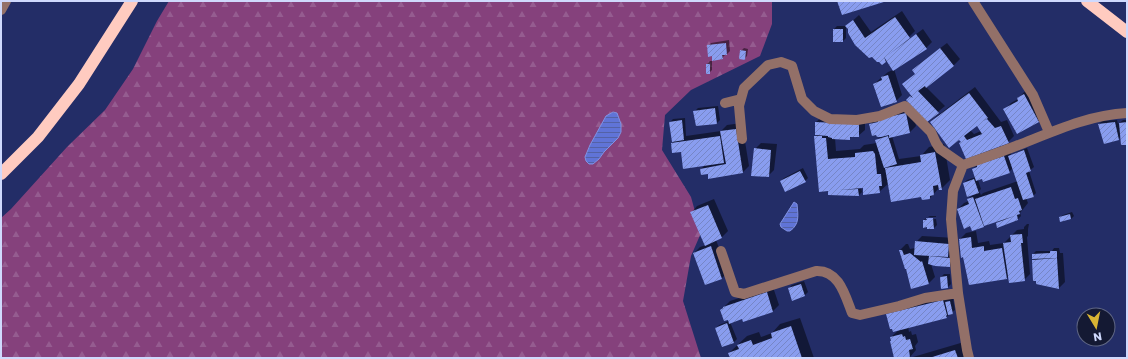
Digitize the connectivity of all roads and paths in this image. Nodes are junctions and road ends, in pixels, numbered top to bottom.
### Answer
1 (6, 1) edge
2 (132, 1) edge
3 (973, 1) edge
4 (1086, 1) edge
5 (1, 10) edge
6 (1127, 32) edge
7 (741, 99) junction
8 (725, 103) dead end
9 (1127, 113) edge
10 (1049, 132) junction
11 (742, 140) dead end
12 (963, 165) junction
13 (1, 174) edge
14 (721, 251) dead end
15 (958, 293) junction
16 (969, 358) edge

1 - 5 street
2 - 13 highway
3 - 10 street
4 - 6 highway
7 - 8 street
7 - 11 street
7 - 12 street
9 - 10 street
10 - 12 street
12 - 15 street
14 - 15 street
15 - 16 street

